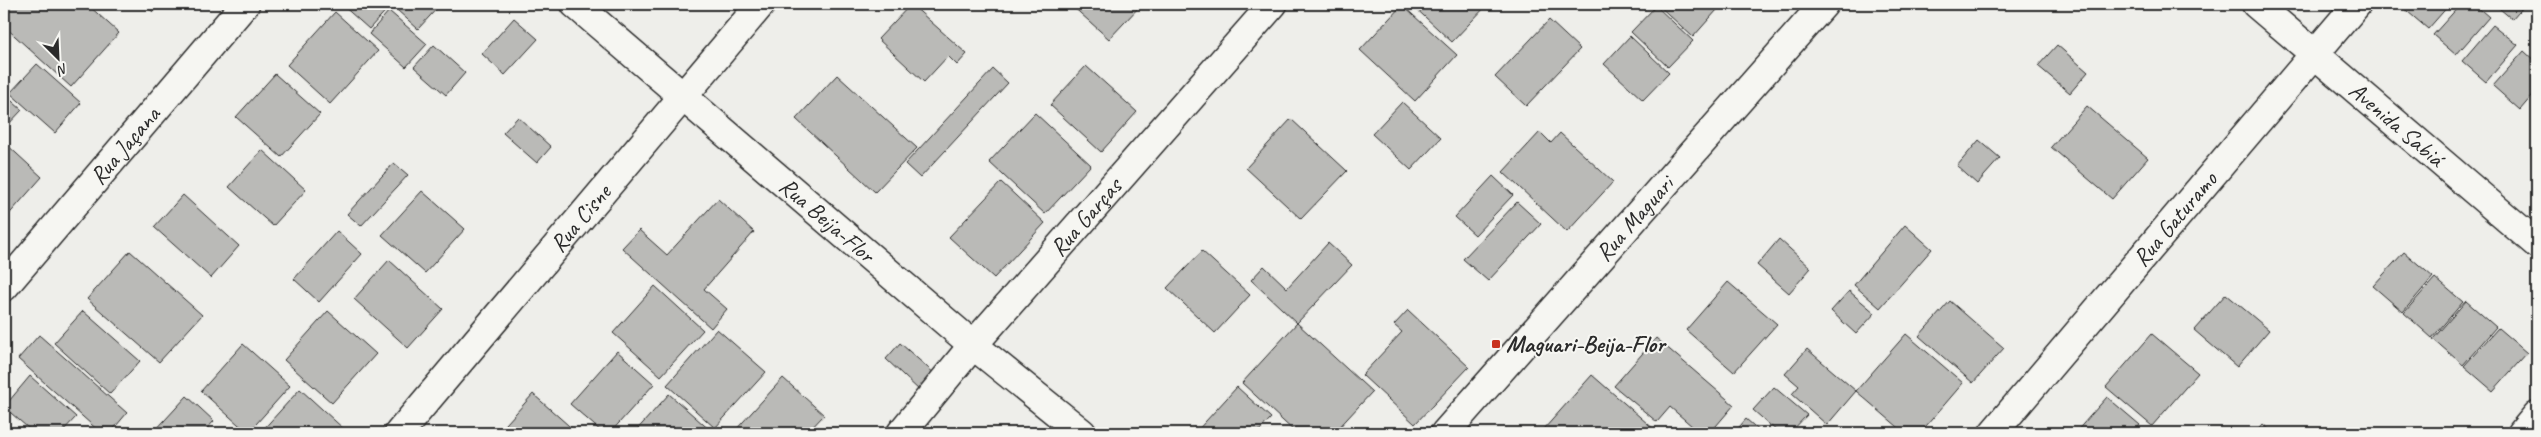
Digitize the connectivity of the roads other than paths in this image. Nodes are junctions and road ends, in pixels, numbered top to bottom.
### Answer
1 (245, 4) edge
2 (575, 4) edge
3 (761, 4) edge
4 (1274, 4) edge
5 (1824, 4) edge
6 (2256, 4) edge
7 (2357, 4) edge
8 (2315, 54) junction
9 (683, 95) junction
10 (2537, 244) edge
11 (4, 287) edge
12 (973, 346) junction
13 (2537, 415) edge
14 (399, 433) edge
15 (901, 433) edge
16 (1082, 433) edge
17 (1445, 433) edge
18 (1993, 433) edge
19 (2522, 433) edge

1 - 11 street, Rua Jaçana
2 - 9 street, Rua Beija-Flor
3 - 9 street, Rua Cisne
4 - 12 street, Rua Garças
5 - 17 street, Rua Maguari
6 - 8 street, Avenida Sabiá
7 - 8 street, Rua Gaturamo
8 - 10 street, Avenida Sabiá
8 - 18 street, Rua Gaturamo
9 - 12 street, Rua Beija-Flor
9 - 14 street, Rua Cisne
12 - 15 street, Rua Garças
12 - 16 street, Rua Beija-Flor
13 - 19 street

